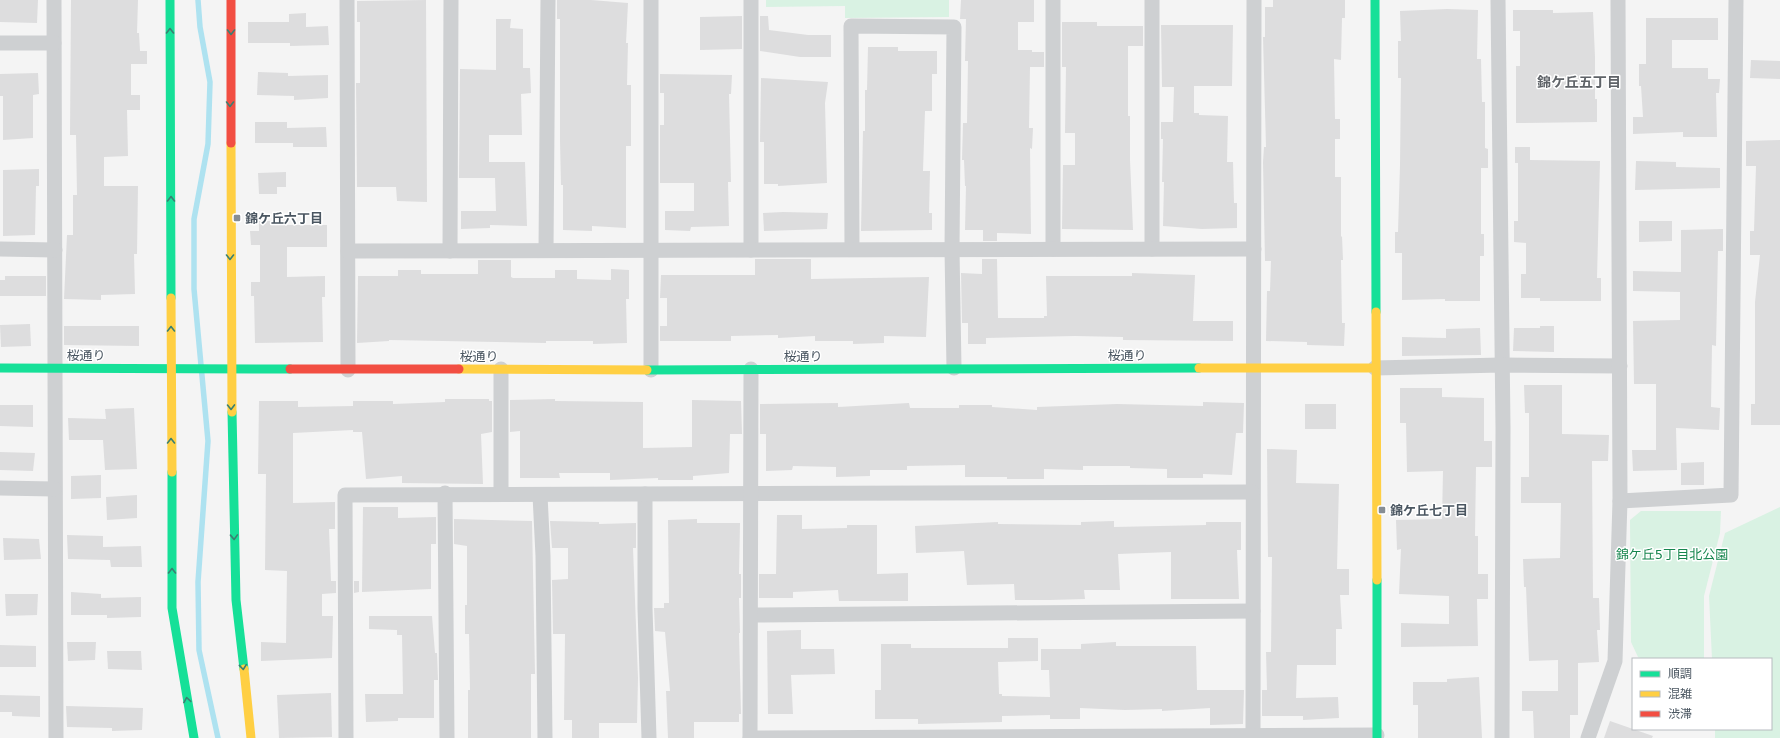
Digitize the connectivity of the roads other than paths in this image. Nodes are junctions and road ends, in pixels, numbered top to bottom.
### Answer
1 (54, 0) edge
2 (170, 0) edge
3 (231, 0) edge
4 (347, 0) edge
5 (451, 0) edge
6 (548, 0) edge
7 (651, 0) edge
8 (751, 0) edge
9 (1052, 0) edge
10 (1152, 0) edge
11 (1254, 0) edge
12 (1375, 0) edge
13 (1498, 0) edge
14 (1618, 0) edge
15 (1736, 0) edge
16 (0, 43) edge
17 (54, 43) junction
18 (1254, 248) junction
19 (0, 249) edge
20 (852, 249) junction
21 (952, 249) junction
22 (1053, 249) junction
23 (1152, 249) junction
24 (55, 250) junction
25 (546, 250) junction
26 (650, 250) junction
27 (751, 250) junction
28 (348, 251) junction
29 (450, 251) junction
30 (1501, 365) junction
31 (1620, 366) junction
32 (0, 368) edge
33 (55, 368) junction
34 (172, 368) junction
35 (226, 368) junction
36 (954, 368) junction
37 (1375, 368) junction
38 (501, 369) junction
39 (751, 369) junction
40 (1254, 369) junction
41 (348, 370) junction
42 (651, 370) junction
43 (0, 488) edge
44 (54, 489) junction
45 (1252, 492) junction
46 (445, 493) junction
47 (501, 493) junction
48 (645, 494) junction
49 (751, 494) junction
50 (540, 495) junction
51 (1620, 501) junction
52 (1252, 611) junction
53 (751, 615) junction
54 (1253, 735) junction
55 (1377, 736) edge
56 (56, 738) edge
57 (194, 738) edge
58 (251, 738) edge
59 (346, 738) edge
60 (446, 738) edge
61 (545, 738) edge
62 (649, 738) edge
63 (750, 738) edge
64 (1502, 738) edge
65 (1588, 738) edge

1 - 17 street
34 -> 2 street
3 -> 35 street
4 - 28 street
5 - 29 street
6 - 25 street
7 - 26 street
8 - 27 street
9 - 22 street
10 - 23 street
11 - 18 street
12 - 37 street
13 - 30 street
14 - 31 street
15 - 51 street
16 - 17 street
17 - 24 street
18 - 23 street
18 - 40 street
19 - 24 street
20 - 21 street
20 - 21 street
20 - 27 street
21 - 22 street
21 - 36 street
22 - 23 street
24 - 33 street
25 - 26 street
25 - 29 street
26 - 27 street
26 - 42 street
28 - 29 street
28 - 41 street
30 - 31 street
30 - 37 street
30 - 64 street
31 - 51 street
32 - 33 street, 桜通り
33 - 34 street, 桜通り
33 - 44 street
34 - 35 street, 桜通り
57 -> 34 street
35 - 41 street, 桜通り
35 -> 58 street
36 - 39 street, 桜通り
36 - 40 street, 桜通り
37 - 40 street, 桜通り
37 - 55 street
38 - 41 street, 桜通り
38 - 42 street, 桜通り
38 - 47 street
39 - 42 street, 桜通り
39 - 49 street
40 - 45 street
43 - 44 street
44 - 56 street
45 - 49 street
45 - 52 street
46 - 47 street
46 - 59 street
46 - 60 street
47 - 50 street
48 - 49 street
48 - 50 street
48 - 62 street
49 - 53 street
50 - 61 street
51 - 65 street
52 - 53 street
52 - 54 street
53 - 63 street
54 - 55 street
54 - 63 street

